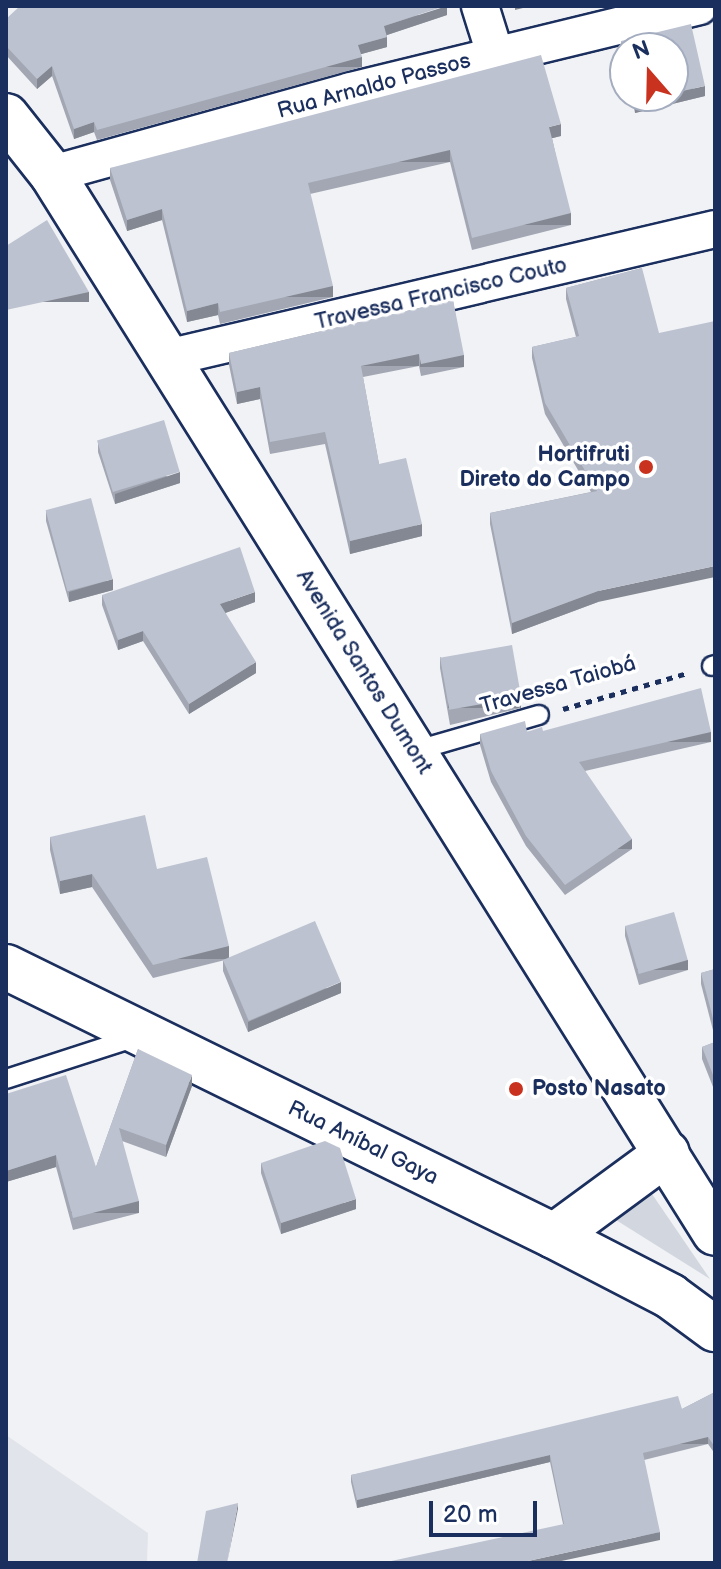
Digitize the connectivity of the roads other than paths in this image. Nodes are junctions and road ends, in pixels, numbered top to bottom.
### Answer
1 (480, 6) edge
2 (699, 6) edge
3 (495, 54) junction
4 (6, 116) edge
5 (52, 174) junction
6 (715, 229) edge
7 (167, 358) junction
8 (539, 715) road end
9 (414, 751) junction
10 (6, 967) edge
11 (142, 1035) junction
12 (6, 1079) edge
13 (667, 1153) junction
14 (715, 1233) edge
15 (554, 1236) junction
16 (715, 1329) edge

1 - 3 street
2 - 3 street, Rua Arnaldo Passos
3 - 5 street, Rua Arnaldo Passos
4 - 5 main road, Avenida Santos Dumont
5 - 7 main road, Avenida Santos Dumont
6 - 7 street, Travessa Francisco Couto
7 - 9 main road, Avenida Santos Dumont
8 - 9 lane, Travessa Taiobá
9 - 13 main road, Avenida Santos Dumont
10 - 11 main road, Rua Aníbal Gaya
11 - 12 lane
11 - 15 main road, Rua Aníbal Gaya
13 - 14 main road, Avenida Santos Dumont
13 - 15 main road
15 - 16 main road, Rua Aníbal Gaya

